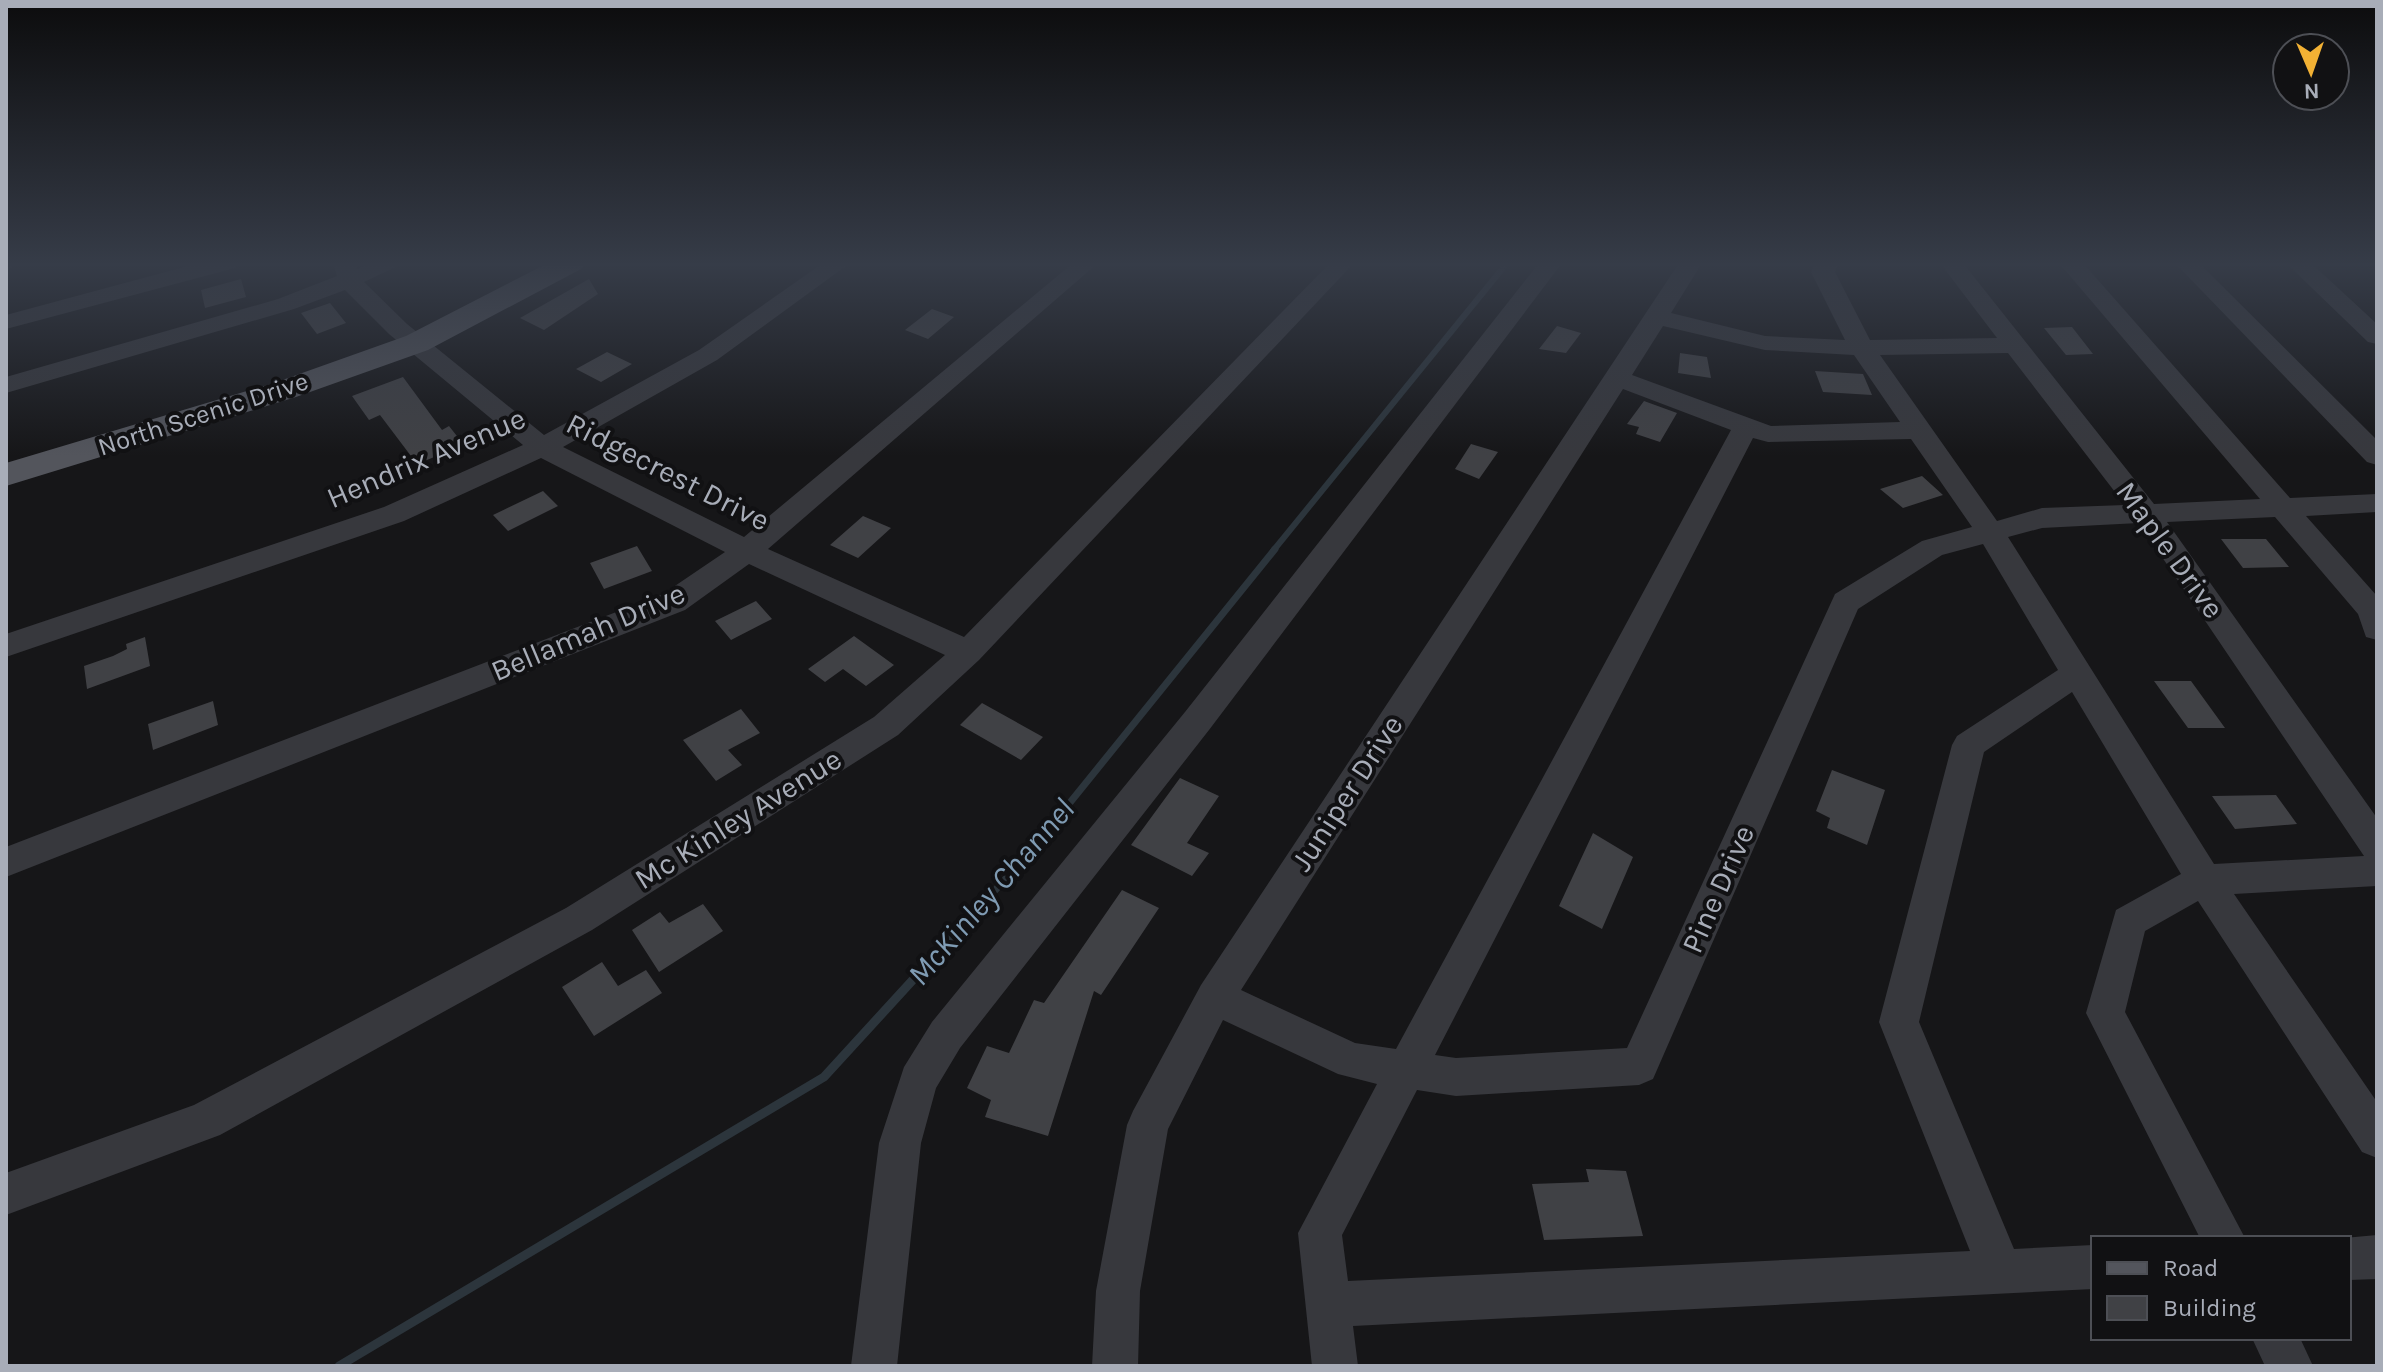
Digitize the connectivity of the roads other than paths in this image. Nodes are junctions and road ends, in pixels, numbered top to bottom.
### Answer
1 (208, 327) edge
2 (399, 327) edge
3 (424, 327) edge
4 (428, 327) edge
5 (748, 327) edge
6 (1011, 327) edge
7 (1281, 327) edge
8 (1502, 327) edge
9 (1650, 327) edge
10 (1698, 327) edge
11 (1851, 327) edge
12 (1999, 327) edge
13 (2126, 327) edge
14 (2249, 327) edge
15 (408, 336) junction
16 (2012, 345) junction
17 (1862, 348) junction
18 (1617, 378) junction
19 (6, 385) edge
20 (1746, 426) junction
21 (1920, 430) junction
22 (542, 447) junction
23 (6, 456) edge
24 (2377, 456) edge
25 (6, 475) edge
26 (2377, 503) edge
27 (2284, 506) junction
28 (2145, 511) junction
29 (1990, 532) junction
30 (747, 551) junction
31 (2375, 616) edge
32 (6, 646) edge
33 (968, 652) junction
34 (2077, 673) junction
35 (2377, 846) edge
36 (6, 862) edge
37 (2377, 871) edge
38 (2204, 880) junction
39 (1215, 997) junction
40 (1405, 1069) junction
41 (2377, 1138) edge
42 (6, 1194) edge
43 (2222, 1236) edge
44 (2377, 1257) edge
45 (2351, 1258) edge
46 (2091, 1267) edge
47 (2001, 1272) junction
48 (1328, 1305) junction
49 (2276, 1340) edge
50 (874, 1366) edge
51 (1115, 1366) edge
52 (1335, 1366) edge
53 (2290, 1366) edge

1 - 19 street
2 - 15 street, Ridgecrest Drive
3 - 15 main road, North Scenic Drive
4 - 15 main road, North Scenic Drive
5 - 22 street, Hendrix Avenue
6 - 30 street, Bellamah Drive
7 - 33 street, Mc Kinley Avenue
8 - 50 street
9 - 18 street, Juniper Drive
10 - 17 street
11 - 17 street
12 - 16 street, Maple Drive
13 - 27 street
14 - 24 street
15 - 22 street, Ridgecrest Drive
15 - 23 main road, North Scenic Drive
15 - 25 main road, North Scenic Drive
16 - 17 street
16 - 28 street, Maple Drive
17 - 21 street
18 - 20 street
18 - 39 street, Juniper Drive
20 - 21 street
20 - 40 street
21 - 29 street
22 - 30 street, Ridgecrest Drive
22 - 32 street, Hendrix Avenue
26 - 27 street, Pine Drive
27 - 28 street, Pine Drive
27 - 31 street
28 - 29 street, Pine Drive
28 - 35 street, Maple Drive
29 - 34 street
29 - 40 street, Pine Drive
30 - 33 street, Ridgecrest Drive
30 - 36 street, Bellamah Drive
33 - 42 street, Mc Kinley Avenue
34 - 38 street
34 - 47 street
37 - 38 street
38 - 41 street
38 - 43 street
39 - 40 street, Pine Drive
39 - 51 street, Juniper Drive
40 - 48 street
44 - 45 street
46 - 47 street
47 - 48 street
48 - 52 street
49 - 53 street

